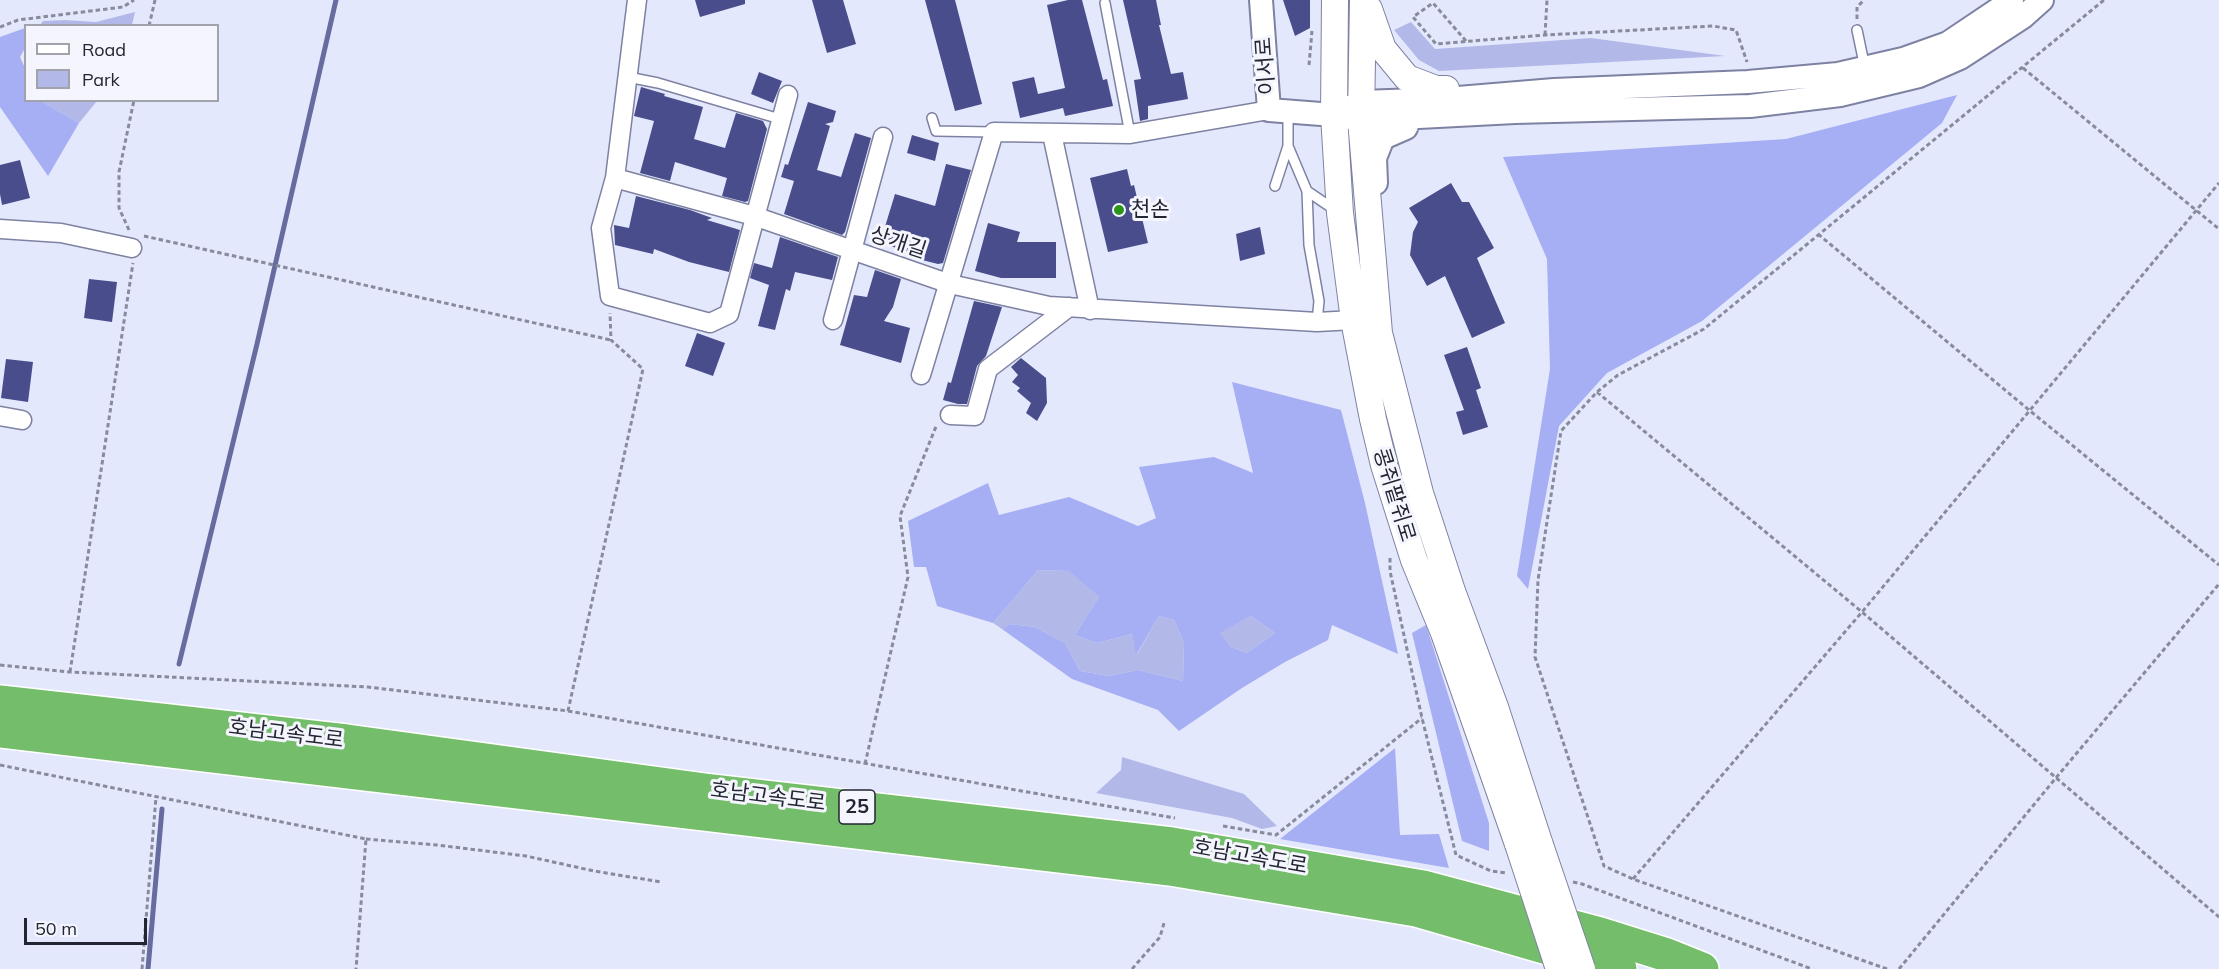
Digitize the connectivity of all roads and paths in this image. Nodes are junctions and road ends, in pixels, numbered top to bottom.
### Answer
1 (134, 0) edge
2 (155, 0) edge
3 (636, 0) edge
4 (1261, 0) edge
5 (1335, 0) edge
6 (1365, 0) edge
7 (1547, 0) edge
8 (1864, 0) edge
9 (2012, 0) edge
10 (2042, 0) edge
11 (2104, 0) edge
12 (1105, 3) dead end
13 (149, 24) edge
14 (0, 27) edge
15 (1312, 28) dead end
16 (1857, 30) joint
17 (1545, 35) junction
18 (1466, 41) junction
19 (1309, 65) dead end
20 (1864, 68) junction
21 (2023, 68) junction
22 (628, 77) junction
23 (1748, 82) junction
24 (1708, 84) junction
25 (788, 95) dead end
26 (1446, 99) junction
27 (134, 102) edge
28 (1710, 108) junction
29 (1278, 111) junction
30 (1361, 111) junction
31 (1334, 115) junction
32 (932, 118) dead end
33 (1410, 118) junction
34 (780, 119) junction
35 (994, 132) junction
36 (1052, 134) junction
37 (1130, 134) junction
38 (884, 137) dead end
39 (1288, 146) junction
40 (615, 178) junction
41 (2219, 183) edge
42 (1275, 186) dead end
43 (1307, 191) junction
44 (2197, 210) junction
45 (1340, 213) junction
46 (754, 216) junction
47 (0, 229) edge
48 (2219, 229) edge
49 (1818, 234) junction
50 (131, 240) junction
51 (852, 252) junction
52 (950, 284) junction
53 (610, 296) junction
54 (1375, 296) junction
55 (1069, 308) junction
56 (1090, 310) junction
57 (834, 320) dead end
58 (1354, 320) junction
59 (1317, 322) junction
60 (611, 340) junction
61 (921, 375) dead end
62 (1597, 392) junction
63 (2029, 410) junction
64 (950, 415) joint
65 (0, 416) edge
66 (22, 420) dead end
67 (2219, 565) edge
68 (2219, 584) edge
69 (1862, 612) junction
70 (0, 665) edge
71 (70, 672) junction
72 (0, 702) edge
73 (568, 711) junction
74 (1422, 718) dead end
75 (0, 731) edge
76 (865, 764) junction
77 (0, 765) edge
78 (2055, 778) junction
79 (156, 797) junction
80 (1185, 820) dead end
81 (1220, 825) dead end
82 (366, 839) junction
83 (1529, 844) junction
84 (1633, 879) junction
85 (661, 882) dead end
86 (2219, 917) edge
87 (1164, 923) dead end
88 (142, 969) edge
89 (356, 969) edge
90 (1132, 969) edge
91 (1559, 969) edge
92 (1581, 969) edge
93 (1620, 969) edge
94 (1702, 969) edge
95 (1887, 969) edge
96 (1899, 969) edge

1 - 14 path
2 - 13 path
3 - 22 street
4 - 29 street, 이서로
5 - 31 main road, 콩쥐팥쥐로
6 - 26 main road
6 - 30 main road, 콩쥐팥쥐로
7 - 17 path
8 - 16 path
9 - 20 street
10 - 28 street
11 - 21 path
12 - 37 lane
15 - 19 path
16 - 20 lane
17 - 18 path
17 - 23 path
18 - 18 path
20 - 23 street
21 - 44 path
21 - 49 path
22 - 34 lane
22 - 40 street
23 - 24 street
24 - 26 street
24 - 28 street
25 - 34 street
26 - 30 street
27 - 50 path
28 - 33 street
29 - 31 street, 이서로
29 - 37 street
29 - 39 lane
30 - 31 street, 이서로
30 - 33 street
30 - 54 main road, 콩쥐팥쥐로
31 - 45 main road, 콩쥐팥쥐로
32 - 35 lane
33 - 54 street
34 - 46 street
35 - 36 street
35 - 52 street
36 - 37 street
36 - 56 street
38 - 51 street
39 - 42 lane
39 - 43 lane
40 - 46 street, 상개길
40 - 53 street
41 - 44 path
43 - 45 lane
43 - 59 lane
44 - 48 path
44 - 63 path
45 - 58 main road, 콩쥐팥쥐로
46 - 51 street, 상개길
46 - 53 street
47 - 50 street
49 - 62 path
49 - 63 path
50 - 60 path
50 - 71 path
51 - 52 street, 상개길
51 - 57 street
52 - 55 street, 상개길
52 - 61 street
53 - 60 path
54 - 83 main road, 콩쥐팥쥐로
55 - 56 street, 상개길
55 - 64 street
56 - 59 street, 상개길
58 - 59 street, 상개길
58 - 83 main road, 콩쥐팥쥐로
60 - 73 path
62 - 69 path
62 - 84 path
63 - 67 path
63 - 69 path
64 - 76 path
65 - 66 street
68 - 78 path
69 - 78 path
69 - 84 path
70 - 71 path
71 - 73 path
72 - 94 highway, 호남고속도로 / 25
73 - 76 path
74 - 81 path
75 - 93 highway, 호남고속도로 / 25
76 - 80 path
77 - 79 path
78 - 86 path
78 - 96 path
79 - 82 path
79 - 88 path
82 - 85 path
82 - 89 path
83 - 91 main road, 콩쥐팥쥐로, bridge
83 - 92 main road, 콩쥐팥쥐로, bridge
84 - 95 path
87 - 90 path

